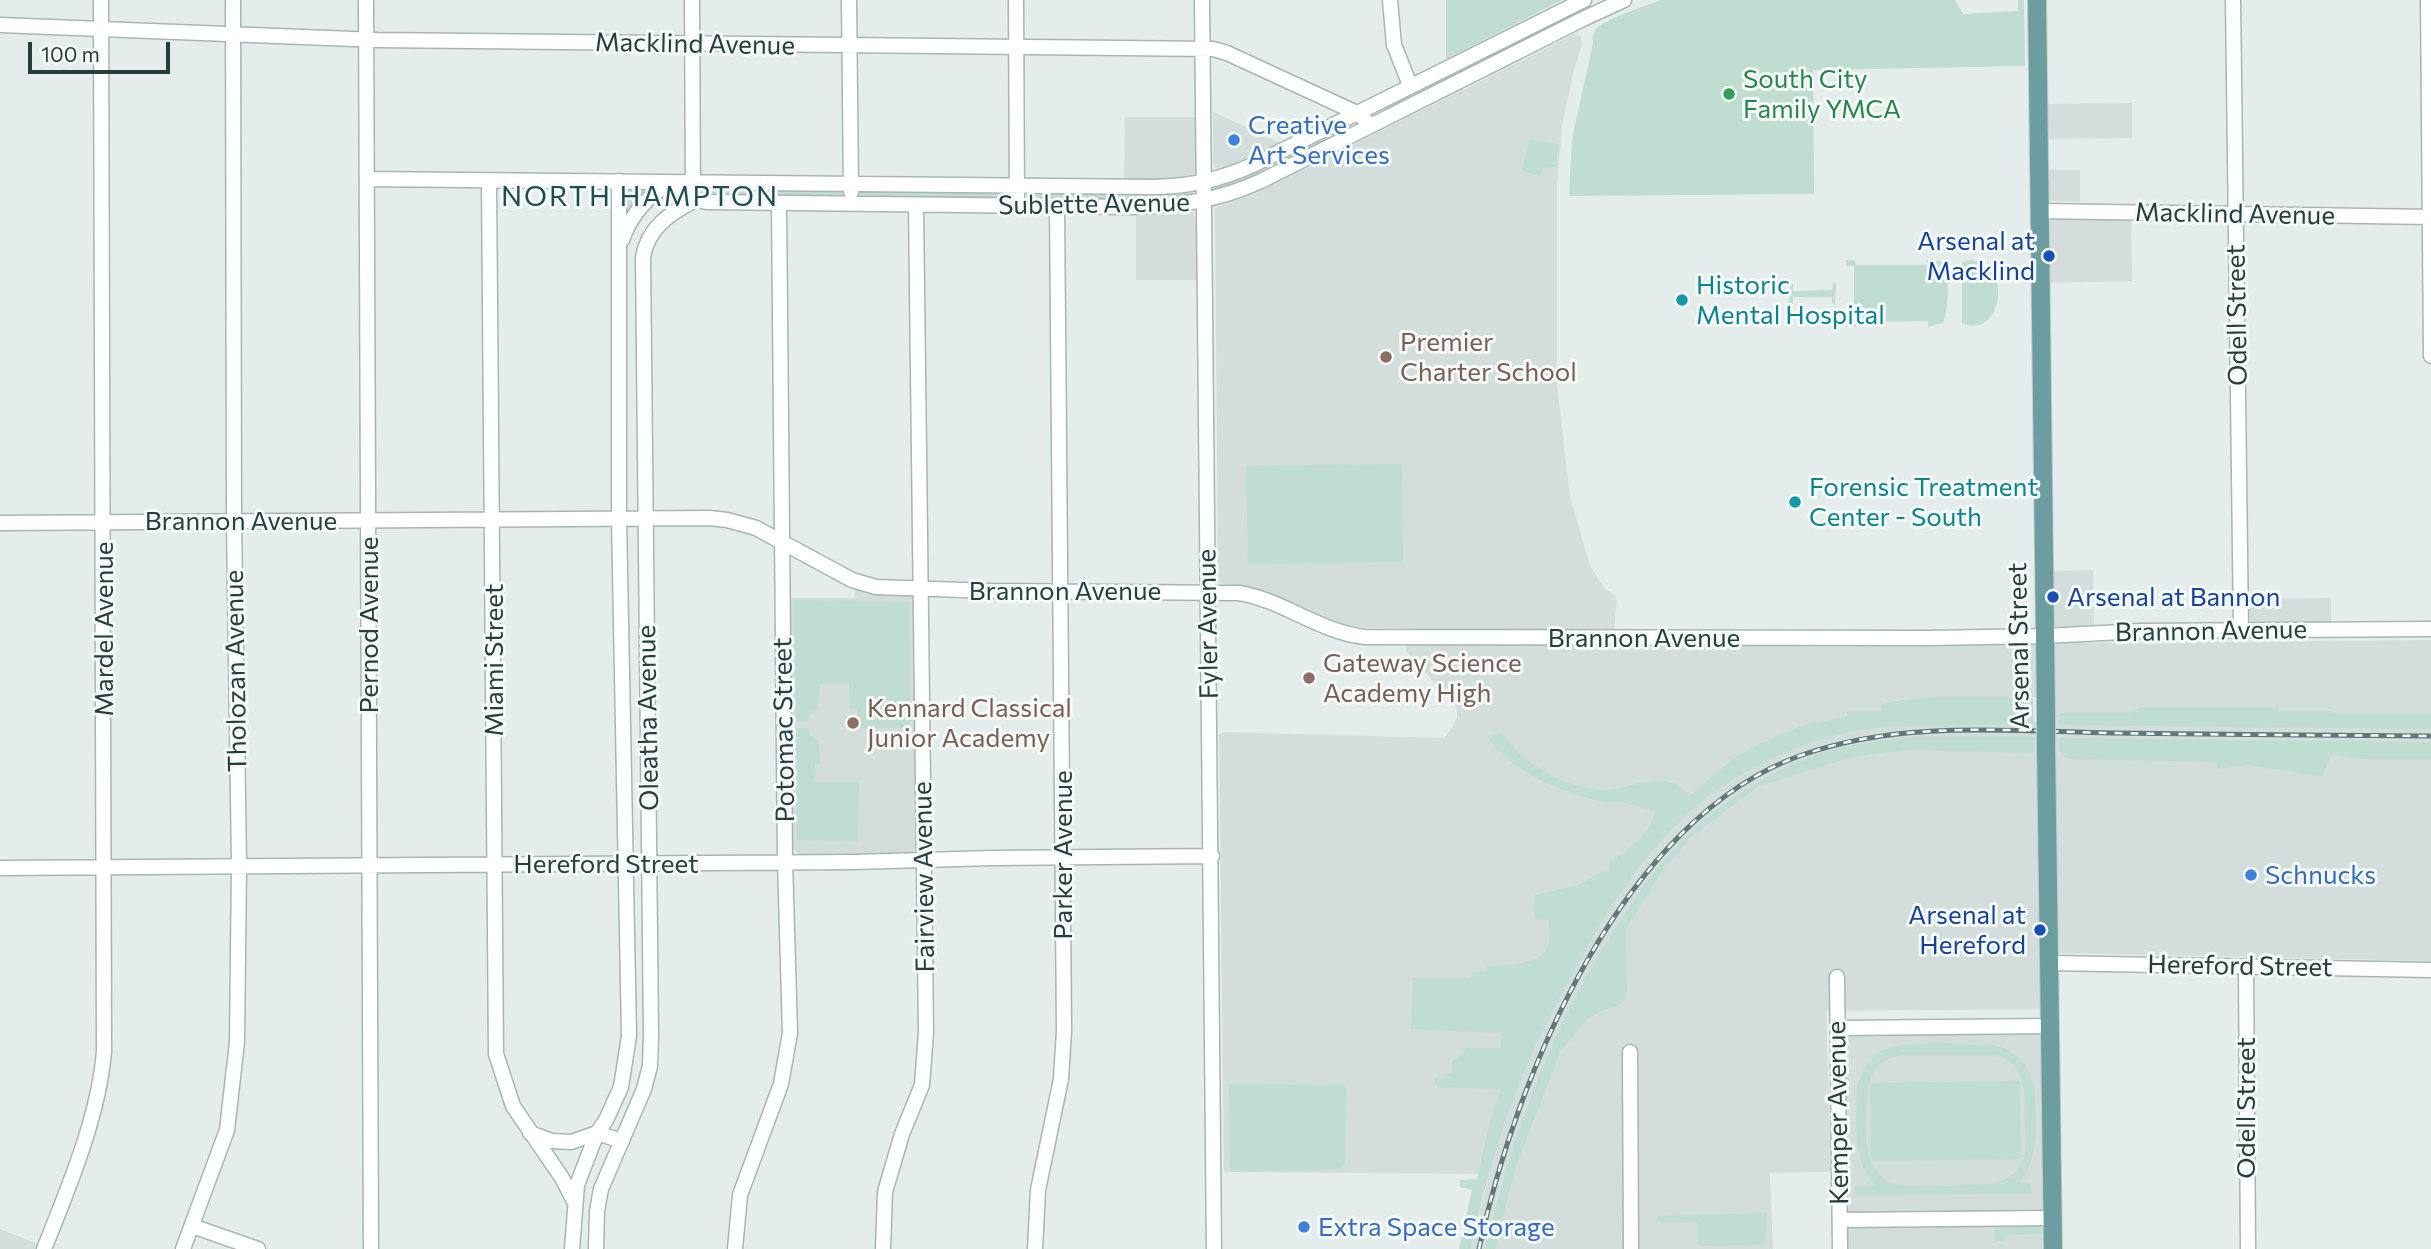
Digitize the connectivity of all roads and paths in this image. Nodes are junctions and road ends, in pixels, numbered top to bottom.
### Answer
1 (101, 0) edge
2 (233, 0) edge
3 (366, 0) edge
4 (692, 0) edge
5 (849, 0) edge
6 (1016, 0) edge
7 (1202, 0) edge
8 (1390, 0) edge
9 (1584, 0) edge
10 (1625, 0) edge
11 (2037, 0) edge
12 (2233, 0) edge
13 (2428, 0) edge
14 (0, 25) edge
15 (102, 30) junction
16 (233, 35) junction
17 (367, 40) junction
18 (691, 44) junction
19 (849, 45) junction
20 (1016, 47) junction
21 (1204, 48) junction
22 (1410, 85) junction
23 (1357, 113) junction
24 (1371, 125) junction
25 (367, 179) junction
26 (489, 181) junction
27 (619, 181) junction
28 (648, 181) junction
29 (687, 182) junction
30 (1205, 183) junction
31 (850, 184) junction
32 (1017, 186) junction
33 (665, 187) junction
34 (693, 201) junction
35 (1205, 201) junction
36 (779, 203) junction
37 (851, 204) junction
38 (916, 205) junction
39 (1017, 206) junction
40 (1057, 207) junction
41 (2039, 211) junction
42 (2236, 214) junction
43 (2430, 217) edge
44 (619, 256) junction
45 (2431, 356) edge
46 (646, 519) junction
47 (493, 520) junction
48 (620, 520) junction
49 (369, 521) junction
50 (104, 522) junction
51 (234, 522) junction
52 (0, 523) edge
53 (783, 541) junction
54 (921, 589) junction
55 (1061, 592) junction
56 (1208, 592) junction
57 (2431, 629) edge
58 (2241, 630) junction
59 (2045, 636) junction
60 (1212, 856) junction
61 (1063, 857) junction
62 (923, 860) junction
63 (785, 861) junction
64 (649, 863) junction
65 (495, 864) junction
66 (625, 864) junction
67 (368, 865) junction
68 (239, 866) junction
69 (0, 867) edge
70 (104, 867) junction
71 (2050, 963) junction
72 (2246, 966) junction
73 (2431, 970) edge
74 (1837, 976) dead end
75 (2051, 1026) junction
76 (1838, 1028) junction
77 (1630, 1052) dead end
78 (529, 1132) junction
79 (597, 1133) junction
80 (622, 1141) junction
81 (574, 1202) junction
82 (2053, 1218) junction
83 (1840, 1220) junction
84 (192, 1226) junction
85 (44, 1249) edge
86 (184, 1249) edge
87 (258, 1249) edge
88 (371, 1249) edge
89 (572, 1249) edge
90 (596, 1249) edge
91 (735, 1249) edge
92 (883, 1249) edge
93 (1035, 1249) edge
94 (1214, 1249) edge
95 (1631, 1249) edge
96 (1840, 1249) edge
97 (2053, 1249) edge
98 (2248, 1249) edge

1 - 15 street, Mardel Avenue
2 - 16 street, Tholozan Avenue
3 - 17 street, Pernod Avenue
4 - 18 street
5 - 19 street
6 - 20 street
7 - 21 street, Fyler Avenue
8 - 22 street
9 - 22 street, Sublette Avenue
10 - 24 street, Sublette Avenue
11 - 41 main road, Arsenal Street
12 - 42 street, Odell Street
13 - 43 street
14 - 15 street, Macklind Avenue
15 - 16 street, Macklind Avenue
15 - 50 street, Mardel Avenue
16 - 17 street, Macklind Avenue
16 - 51 street, Tholozan Avenue
17 - 18 street, Macklind Avenue
17 - 25 street, Pernod Avenue
18 - 19 street, Macklind Avenue
18 - 29 street
19 - 20 street, Macklind Avenue
19 - 31 street
20 - 21 street, Macklind Avenue
20 - 32 street
21 - 23 street, Macklind Avenue
21 - 30 street, Fyler Avenue
22 - 23 street, Sublette Avenue
23 - 24 street, Macklind Avenue
23 - 30 street, Sublette Avenue
24 - 35 street, Sublette Avenue
25 - 26 street, Sublette Avenue
25 - 49 street, Pernod Avenue
26 - 27 street, Sublette Avenue
26 - 47 street, Miami Street
27 - 28 street, Sublette Avenue
27 - 44 street, Oleatha Avenue
28 - 29 street, Sublette Avenue
28 - 33 street, Sublette Avenue
29 - 31 street, Sublette Avenue
29 - 33 street, Oleatha Avenue
29 - 34 street
30 - 32 street, Sublette Avenue
30 - 35 street, Fyler Avenue
31 - 32 street, Sublette Avenue
31 - 37 street
32 - 39 street
33 - 34 street, Sublette Avenue
33 - 44 street, Oleatha Avenue
34 - 36 street, Sublette Avenue
34 - 46 street, Oleatha Avenue
35 - 40 street, Sublette Avenue
35 - 56 street, Fyler Avenue
36 - 37 street, Sublette Avenue
36 - 53 street, Potomac Street
37 - 38 street, Sublette Avenue
38 - 39 street, Sublette Avenue
38 - 54 street, Fairview Avenue
39 - 40 street, Sublette Avenue
40 - 55 street, Parker Avenue
41 - 42 street, Macklind Avenue
41 - 59 main road, Arsenal Street
42 - 43 street, Macklind Avenue
42 - 58 street, Odell Street
43 - 45 street
44 - 48 street, Oleatha Avenue
46 - 48 street, Brannon Avenue
46 - 53 street, Brannon Avenue
46 - 64 street, Oleatha Avenue
47 - 48 street, Brannon Avenue
47 - 49 street, Brannon Avenue
47 - 65 street, Miami Street
48 - 66 street, Oleatha Avenue
49 - 51 street, Brannon Avenue
49 - 67 street, Pernod Avenue
50 - 51 street, Brannon Avenue
50 - 52 street, Brannon Avenue
50 - 70 street, Mardel Avenue
51 - 68 street, Tholozan Avenue
53 - 54 street, Brannon Avenue
53 - 63 street, Potomac Street
54 - 55 street, Brannon Avenue
54 - 62 street, Fairview Avenue
55 - 56 street, Brannon Avenue
55 - 61 street, Parker Avenue
56 - 59 street, Brannon Avenue
56 - 60 street, Fyler Avenue
57 - 58 street, Brannon Avenue
58 - 59 street, Brannon Avenue
59 - 71 main road, Arsenal Street, bridge
60 - 61 street, Hereford Street
60 - 94 street, Fyler Avenue
61 - 62 street, Hereford Street
61 - 93 street, Parker Avenue
62 - 63 street, Hereford Street
62 - 92 street, Fairview Avenue
63 - 64 street, Hereford Street
63 - 91 street, Potomac Street
64 - 66 street, Hereford Street
64 - 80 street, Oleatha Avenue
65 - 66 street, Hereford Street
65 - 67 street, Hereford Street
65 - 78 street, Miami Street
66 - 79 street, Oleatha Avenue
67 - 68 street, Hereford Street
67 - 88 street, Pernod Avenue
68 - 70 street, Hereford Street
68 - 84 street, Tholozan Avenue
69 - 70 street, Hereford Street
70 - 85 street, Mardel Avenue
71 - 72 street, Hereford Street
71 - 75 main road, Arsenal Street
72 - 73 street, Hereford Street
72 - 98 street, Odell Street
74 - 76 street, Kemper Avenue
75 - 76 street
75 - 82 main road, Arsenal Street
76 - 83 street, Kemper Avenue
77 - 95 street
78 - 79 street
78 - 81 street, Miami Street
79 - 80 street
79 - 81 street, Oleatha Avenue
80 - 90 street, Oleatha Avenue
81 - 89 street, Oleatha Avenue
82 - 83 street
82 - 97 main road, Arsenal Street
83 - 96 street, Kemper Avenue
84 - 86 street, Tholozan Avenue
84 - 87 street

